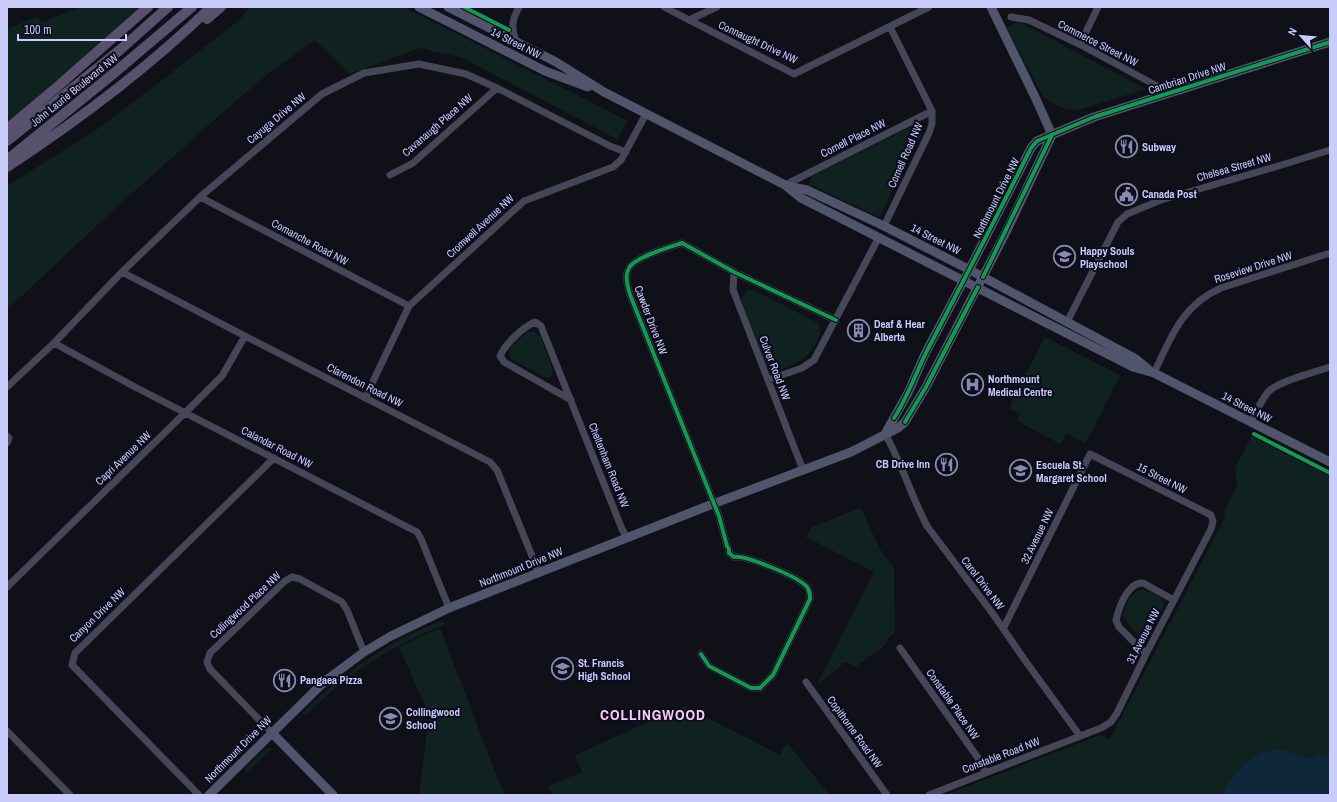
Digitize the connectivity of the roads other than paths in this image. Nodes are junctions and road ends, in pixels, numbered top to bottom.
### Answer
1 (148, 7) edge
2 (168, 7) edge
3 (192, 7) edge
4 (211, 7) edge
5 (221, 7) edge
6 (419, 7) edge
7 (448, 7) edge
8 (519, 7) edge
9 (664, 7) edge
10 (717, 7) edge
11 (929, 7) edge
12 (991, 7) edge
13 (1098, 7) edge
14 (1011, 18) dead end
15 (689, 20) junction
16 (890, 27) junction
17 (180, 38) junction
18 (516, 41) junction
19 (1330, 42) edge
20 (1081, 45) junction
21 (497, 88) junction
22 (604, 92) junction
23 (1173, 92) junction
24 (932, 111) junction
25 (646, 114) junction
26 (7, 129) edge
27 (1052, 135) junction
28 (7, 141) edge
29 (1330, 150) edge
30 (626, 152) junction
31 (7, 160) edge
32 (7, 167) edge
33 (390, 175) dead end
34 (785, 185) junction
35 (200, 197) junction
36 (884, 226) junction
37 (879, 237) junction
38 (1330, 254) edge
39 (970, 270) junction
40 (122, 272) junction
41 (734, 272) junction
42 (983, 277) junction
43 (964, 280) junction
44 (978, 287) junction
45 (409, 306) junction
46 (836, 320) junction
47 (1067, 322) junction
48 (245, 336) junction
49 (54, 343) junction
50 (1330, 367) edge
51 (1154, 373) junction
52 (768, 380) junction
53 (7, 387) edge
54 (365, 398) junction
55 (571, 400) junction
56 (186, 412) junction
57 (1250, 422) junction
58 (885, 434) junction
59 (7, 436) edge
60 (7, 443) edge
61 (1090, 454) joint
62 (274, 458) junction
63 (1330, 462) edge
64 (803, 470) junction
65 (714, 504) junction
66 (1211, 529) joint
67 (627, 538) junction
68 (539, 573) junction
69 (7, 587) edge
70 (1174, 600) junction
71 (449, 608) junction
72 (1003, 629) junction
73 (900, 648) dead end
74 (364, 652) junction
75 (701, 654) dead end
76 (1146, 654) junction
77 (806, 682) dead end
78 (7, 731) edge
79 (272, 733) junction
80 (1080, 736) junction
81 (986, 772) junction
82 (70, 795) edge
83 (199, 795) edge
84 (209, 795) edge
85 (333, 795) edge
86 (887, 795) edge
87 (929, 795) edge

1 - 26 main road
2 - 28 main road, John Laurie Boulevard NW
3 - 31 main road, John Laurie Boulevard NW
4 - 17 main road
5 - 17 main road
6 - 22 street, 14 Street NW
7 - 18 street, 14 Street NW
8 - 18 street
9 - 15 street, Connaught Drive NW
10 - 15 street
11 - 16 street, Connaught Drive NW
12 - 27 street
13 - 20 street
14 - 20 street, Commerce Street NW
15 - 16 street, Connaught Drive NW
16 - 24 street, Cornell Road NW
17 - 32 main road
18 - 22 street, 14 Street NW
19 - 23 street, Cambrian Drive NW
20 - 23 street, Commerce Street NW
21 - 30 street, Cayuga Drive NW
21 - 33 street, Cavanaugh Place NW
21 - 35 street, Cayuga Drive NW
22 - 25 street, 14 Street NW
23 - 27 street, Cambrian Drive NW
24 - 34 street, Cornell Place NW
24 - 36 street, Cornell Road NW
25 - 30 street, Cromwell Avenue NW
25 - 34 street, 14 Street NW
27 - 39 street, Northmount Drive NW
27 - 42 street, Northmount Drive NW
29 - 47 street, Chelsea Street NW
30 - 45 street, Cromwell Avenue NW
34 - 36 street, 14 Street NW
34 - 37 street, 14 Street NW
35 - 40 street, Cayuga Drive NW
35 - 45 street, Comanche Road NW
36 - 39 street, 14 Street NW
37 - 43 street, 14 Street NW
37 - 46 street
38 - 51 street, Roseview Drive NW
39 - 42 street, 14 Street NW
39 - 43 street, Northmount Drive NW
40 - 48 street, Clarendon Road NW
40 - 49 street, Cayuga Drive NW
41 - 46 street, Cawder Drive NW
41 - 52 street, Culver Road NW
41 - 65 street, Cawder Drive NW
42 - 44 street, Northmount Drive NW
42 - 47 street, 14 Street NW
43 - 44 street, 14 Street NW
43 - 58 street, Northmount Drive NW
44 - 51 street, 14 Street NW
44 - 58 street, Northmount Drive NW
45 - 54 street, Cromwell Avenue NW
46 - 52 street
47 - 51 street, 14 Street NW
48 - 54 street, Clarendon Road NW
48 - 56 street, Capri Avenue NW
49 - 53 street, Cayuga Drive NW
49 - 56 street, Calandar Road NW
50 - 57 street
51 - 57 street, 14 Street NW
52 - 64 street, Culver Road NW
54 - 68 street, Clarendon Road NW
55 - 55 street, Cheltenham Road NW
55 - 67 street, Cheltenham Road NW
56 - 62 street, Calandar Road NW
56 - 69 street, Capri Avenue NW
57 - 63 street, 14 Street NW
58 - 64 street, Northmount Drive NW
58 - 72 street, Carol Drive NW
59 - 60 street
61 - 66 street, 15 Street NW
61 - 72 street, 32 Avenue NW
62 - 71 street, Calandar Road NW
62 - 83 street, Canyon Drive NW
64 - 65 street, Northmount Drive NW
65 - 67 street, Northmount Drive NW
65 - 75 street
66 - 70 street, 31 Avenue NW
67 - 68 street, Northmount Drive NW
68 - 71 street, Northmount Drive NW
70 - 76 street, 31 Avenue NW
70 - 76 street
71 - 74 street, Northmount Drive NW
72 - 80 street, Carol Drive NW
73 - 81 street, Constable Place NW
74 - 79 street, Northmount Drive NW
74 - 79 street, Collingwood Place NW
76 - 80 street, 31 Avenue NW
77 - 86 street, Copithorne Road NW
78 - 82 street
79 - 84 street, Northmount Drive NW
79 - 85 street
80 - 81 street, Constable Road NW
81 - 87 street, Constable Road NW

